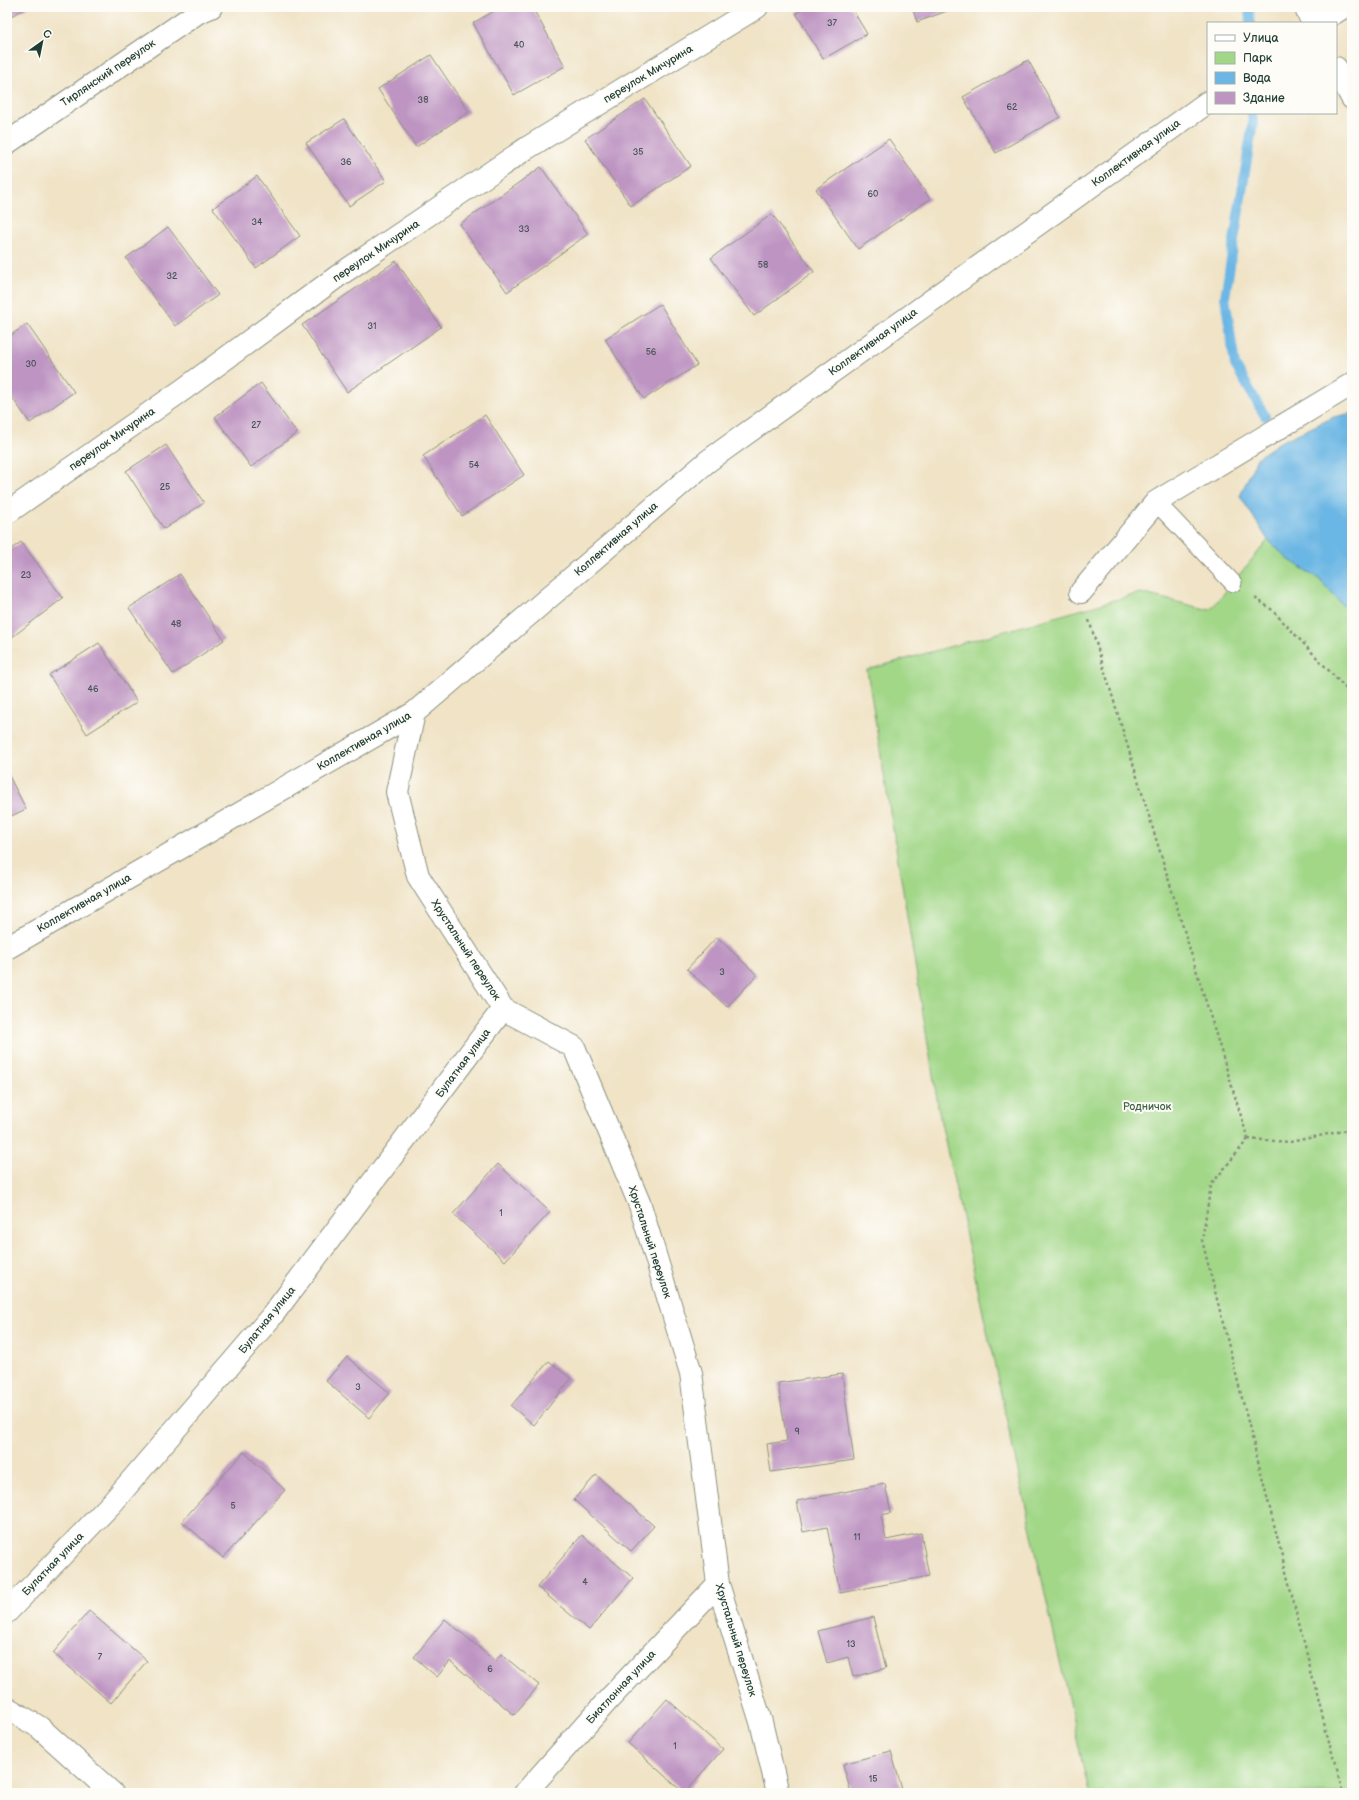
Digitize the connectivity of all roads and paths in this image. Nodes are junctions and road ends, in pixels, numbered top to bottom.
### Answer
1 (758, 7) edge
2 (1305, 7) edge
3 (1344, 7) edge
4 (198, 9) edge
5 (1312, 22) edge
6 (1320, 22) edge
7 (1337, 70) edge
8 (1352, 98) edge
9 (1207, 103) edge
10 (7, 143) edge
11 (1352, 384) edge
12 (1156, 502) junction
13 (7, 513) edge
14 (1232, 583) joint
15 (1081, 592) joint
16 (1352, 694) edge
17 (414, 713) junction
18 (7, 948) edge
19 (503, 1009) junction
20 (1352, 1128) edge
21 (1248, 1139) junction
22 (718, 1584) junction
23 (7, 1612) edge
24 (7, 1708) edge
25 (112, 1793) edge
26 (525, 1793) edge
27 (778, 1793) edge
28 (1342, 1793) edge

1 - 13 street, переулок Мичурина
2 - 5 street
3 - 6 street
4 - 10 street, Тирлянский переулок
7 - 8 street
9 - 17 street, Коллективная улица
11 - 12 street
12 - 14 lane
12 - 15 street
14 - 16 path
15 - 21 path
17 - 18 street, Коллективная улица
17 - 19 street, Хрустальный переулок
19 - 22 street, Хрустальный переулок
19 - 23 street, Булатная улица
20 - 21 path
21 - 28 path
22 - 26 street, Биатлонная улица
22 - 27 street, Хрустальный переулок
24 - 25 street

